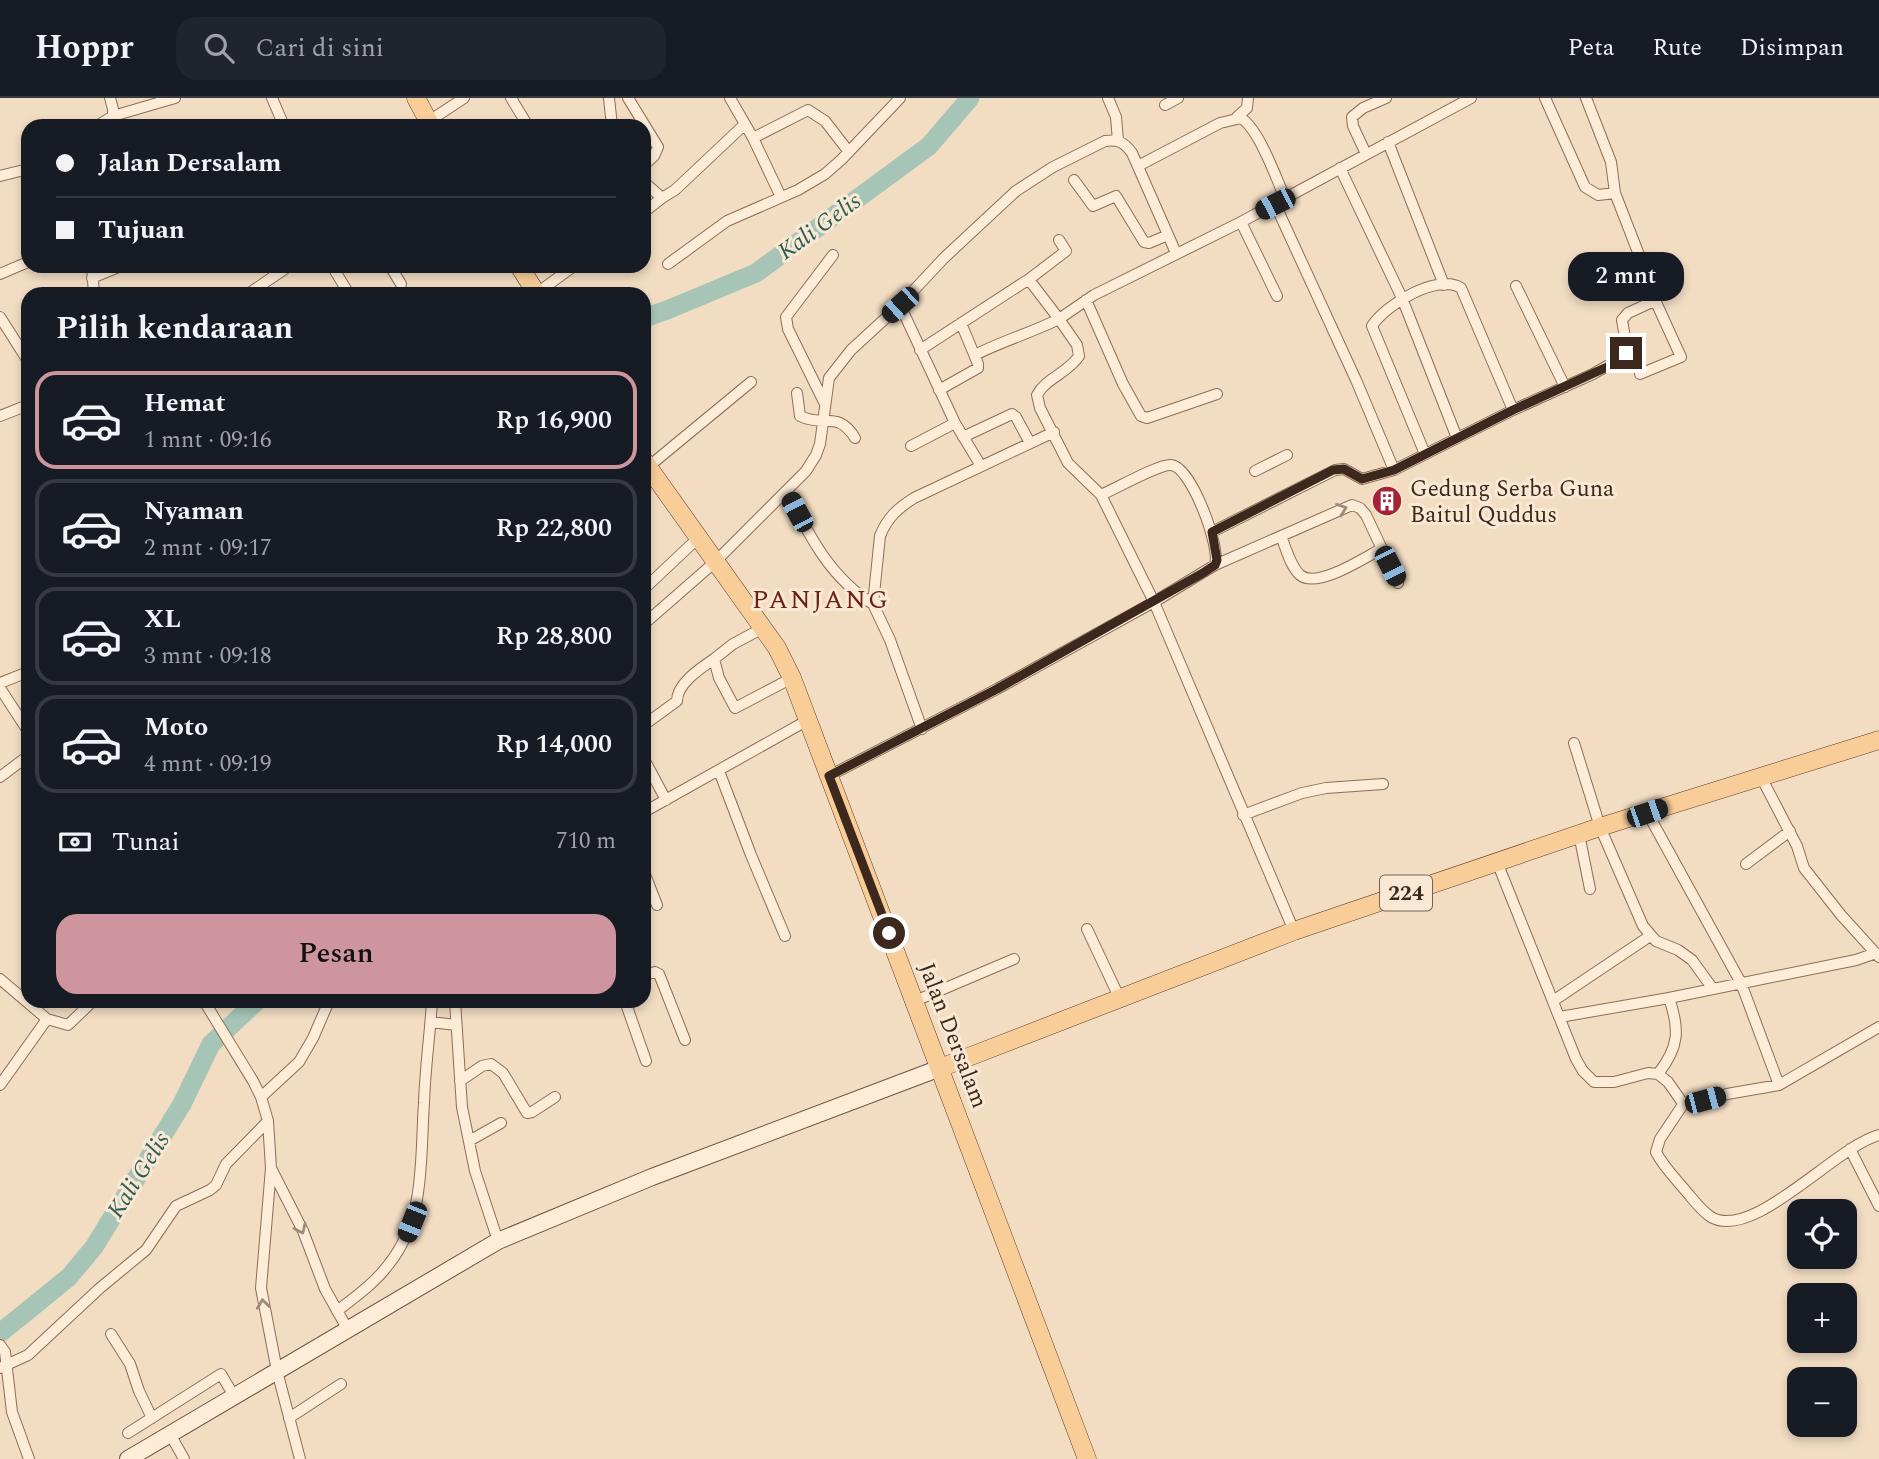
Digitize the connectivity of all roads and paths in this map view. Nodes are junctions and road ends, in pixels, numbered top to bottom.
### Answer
1 (110, 98) edge
2 (175, 98) edge
3 (272, 98) edge
4 (416, 98) edge
5 (464, 98) edge
6 (511, 98) edge
7 (609, 98) edge
8 (628, 98) edge
9 (730, 98) edge
10 (900, 98) edge
11 (1108, 98) edge
12 (1178, 98) edge
13 (1248, 98) edge
14 (1386, 98) edge
15 (1471, 98) edge
16 (1545, 98) edge
17 (1586, 98) edge
18 (1165, 105) dead end
19 (113, 116) junction
20 (1237, 117) junction
21 (108, 119) edge
22 (281, 119) edge
23 (426, 119) edge
24 (435, 119) edge
25 (524, 119) edge
26 (611, 119) edge
27 (641, 119) edge
28 (745, 124) junction
29 (651, 136) edge
30 (753, 138) junction
31 (1118, 141) junction
32 (1388, 142) junction
33 (849, 152) junction
34 (1366, 154) junction
35 (651, 159) edge
36 (1138, 166) junction
37 (1340, 168) junction
38 (21, 171) edge
39 (0, 176) edge
40 (1074, 180) dead end
41 (651, 188) edge
42 (1615, 193) junction
43 (781, 197) junction
44 (662, 198) junction
45 (1280, 201) junction
46 (651, 207) edge
47 (1241, 222) junction
48 (1168, 235) junction
49 (1059, 240) dead end
50 (1176, 253) junction
51 (832, 255) dead end
52 (668, 264) dead end
53 (21, 265) edge
54 (279, 273) edge
55 (394, 273) edge
56 (564, 273) edge
57 (0, 274) edge
58 (1028, 280) junction
59 (401, 284) dead end
60 (1444, 285) junction
61 (1516, 286) dead end
62 (258, 287) edge
63 (545, 287) edge
64 (1277, 296) dead end
65 (1402, 298) junction
66 (1086, 300) junction
67 (1655, 300) junction
68 (900, 305) junction
69 (0, 317) edge
70 (1059, 319) junction
71 (961, 323) junction
72 (21, 350) edge
73 (920, 350) junction
74 (975, 355) junction
75 (1640, 374) dead end
76 (751, 382) dead end
77 (1565, 387) junction
78 (939, 390) junction
79 (797, 393) dead end
80 (1217, 394) dead end
81 (825, 404) junction
82 (21, 408) edge
83 (1513, 410) junction
84 (0, 416) edge
85 (822, 422) junction
86 (955, 423) junction
87 (1054, 432) junction
88 (963, 437) junction
89 (855, 438) dead end
90 (1457, 438) junction
91 (1030, 443) junction
92 (911, 446) dead end
93 (1425, 454) junction
94 (1287, 455) dead end
95 (651, 460) edge
96 (981, 466) junction
97 (1394, 470) junction
98 (651, 471) edge
99 (1255, 471) dead end
100 (787, 492) junction
101 (1101, 495) junction
102 (1212, 532) junction
103 (1281, 536) junction
104 (699, 541) junction
105 (1381, 549) junction
106 (714, 561) junction
107 (1215, 565) junction
108 (651, 583) edge
109 (1398, 583) dead end
110 (1154, 602) junction
111 (873, 604) junction
112 (651, 618) edge
113 (763, 628) junction
114 (714, 659) junction
115 (21, 677) edge
116 (792, 678) junction
117 (1, 691) edge
118 (651, 720) edge
119 (808, 720) junction
120 (21, 721) edge
121 (922, 729) junction
122 (1879, 740) edge
123 (1574, 743) dead end
124 (21, 760) edge
125 (719, 771) junction
126 (651, 772) edge
127 (829, 776) junction
128 (0, 777) edge
129 (1760, 777) junction
130 (1384, 783) dead end
131 (666, 800) junction
132 (651, 808) edge
133 (1647, 813) junction
134 (1243, 815) junction
135 (1600, 827) junction
136 (1790, 831) junction
137 (1579, 834) junction
138 (1497, 862) junction
139 (1746, 864) dead end
140 (1590, 889) dead end
141 (651, 890) edge
142 (657, 905) dead end
143 (1087, 929) dead end
144 (1294, 931) junction
145 (785, 936) dead end
146 (1650, 936) junction
147 (1876, 950) edge
148 (1014, 960) dead end
149 (651, 973) edge
150 (0, 979) edge
151 (1741, 983) junction
152 (1713, 989) junction
153 (21, 996) edge
154 (1119, 997) junction
155 (1669, 998) junction
156 (915, 1001) junction
157 (1553, 1001) junction
158 (35, 1008) edge
159 (86, 1008) edge
160 (208, 1008) edge
161 (326, 1008) edge
162 (433, 1008) edge
163 (455, 1008) edge
164 (627, 1008) edge
165 (1560, 1017) junction
166 (47, 1018) junction
167 (435, 1022) junction
168 (456, 1026) junction
169 (1879, 1027) edge
170 (685, 1040) dead end
171 (646, 1061) dead end
172 (940, 1068) junction
173 (1658, 1074) junction
174 (460, 1081) junction
175 (0, 1085) edge
176 (1779, 1085) junction
177 (261, 1097) junction
178 (555, 1097) dead end
179 (1684, 1103) junction
180 (268, 1121) junction
181 (501, 1123) dead end
182 (1879, 1135) edge
183 (469, 1141) junction
184 (1850, 1149) junction
185 (271, 1168) junction
186 (1879, 1206) edge
187 (498, 1241) junction
188 (337, 1311) junction
189 (348, 1330) junction
190 (111, 1335) dead end
191 (3, 1357) edge
192 (277, 1371) junction
193 (341, 1384) dead end
194 (234, 1396) junction
195 (152, 1418) junction
196 (289, 1418) junction
197 (128, 1433) dead end
198 (170, 1434) junction
199 (29, 1459) edge
200 (128, 1459) edge
201 (184, 1459) edge
202 (300, 1459) edge
203 (1087, 1459) edge

1 - 19 street
2 - 19 street
3 - 22 street
4 - 23 main road
5 - 24 street
6 - 25 street
7 - 26 street
8 - 27 street
9 - 28 street
10 - 33 street
11 - 31 street
12 - 18 street
13 - 20 street
14 - 34 street
15 - 32 street
16 - 42 street
17 - 42 street
19 - 21 street
20 - 36 street
20 - 45 street
28 - 30 street
28 - 44 street
29 - 35 street
30 - 33 street
30 - 43 street
31 - 36 street
31 - 68 street
32 - 34 street
32 - 60 street
33 - 43 street
34 - 37 street
36 - 48 street
37 - 45 street
37 - 65 street
38 - 39 street
40 - 48 street
41 - 44 street
42 - 67 street
43 - 52 street
44 - 46 street
45 - 47 street
45 - 97 street
47 - 50 street
47 - 64 street
48 - 50 street
49 - 58 street
50 - 66 street
51 - 81 street
53 - 57 street
54 - 62 street
55 - 59 street
56 - 63 street
58 - 70 street
58 - 71 street
60 - 65 street
60 - 83 street
61 - 77 street
65 - 90 street
65 - 93 street
66 - 70 street
66 - 80 street
67 - 75 street
67 - 77 street
68 - 73 street
68 - 81 street
69 - 72 street
70 - 74 street
70 - 87 street
71 - 73 street
71 - 74 street
73 - 78 street
74 - 78 street
76 - 95 street
77 - 83 street
78 - 86 street
79 - 85 street
81 - 85 street
82 - 84 street
83 - 90 street
85 - 89 street
85 - 100 street
86 - 88 street
86 - 92 street
87 - 91 street
87 - 101 street
88 - 91 street
88 - 96 street
90 - 93 street
91 - 96 street
93 - 97 street
94 - 99 street
96 - 111 street
97 - 102 street
98 - 104 main road, Jalan Dersalam
100 - 106 street
100 - 111 street
101 - 102 street
101 - 110 street
102 - 107 street
103 -> 105 street
103 - 105 street
103 - 107 street
104 - 106 main road, Jalan Dersalam
104 - 108 street
105 - 109 street
106 - 112 street
106 - 113 main road, Jalan Dersalam
107 - 110 street
110 - 121 street
110 - 134 street
111 - 121 street
113 - 114 street
113 - 116 main road, Jalan Dersalam
114 - 116 street
114 - 118 street
115 - 117 street
116 - 119 main road, Jalan Dersalam
117 - 120 street
119 - 125 street
119 - 127 main road, Jalan Dersalam
121 - 127 street
122 - 129 main road, 224
123 - 135 street
124 - 128 street
125 - 131 street
125 - 145 street
126 - 131 street
127 - 156 main road, Jalan Dersalam
129 - 133 main road, 224
129 - 136 street
130 - 134 street
131 - 132 street
133 - 135 main road, 224
133 - 151 street
134 - 144 street
135 - 137 main road, 224
135 - 146 street
136 - 139 street
136 - 147 street
137 - 138 main road, 224
137 - 140 street
138 - 144 main road, 224
138 - 157 street
141 - 142 street
143 - 154 street
144 - 154 main road, 224
146 - 152 street
146 - 157 street
147 - 151 street
148 - 156 street
149 - 170 street
150 - 153 street
151 - 152 street
151 - 176 street
152 - 155 street
154 - 172 main road, 224
155 - 165 street
155 - 173 street
156 - 172 main road, Jalan Dersalam
157 - 165 street
158 - 166 street
159 - 166 street
160 - 177 street
161 - 177 street
162 - 167 street
163 - 168 street
164 - 171 street
165 - 173 street
166 - 175 street
167 - 168 street
167 - 188 street
168 - 174 street
169 - 176 street
172 - 187 main road
172 - 203 main road, Jalan Dersalam
173 - 179 street
174 - 178 street
174 - 183 street
176 - 179 street
177 - 180 street
179 - 184 street
180 - 185 street
180 - 191 street
181 - 183 street
182 - 184 street
183 - 187 street
184 - 186 street
185 -> 188 street
192 -> 185 street
187 - 189 main road
188 - 189 street
189 - 192 main road
190 - 195 street
191 - 199 street
192 - 194 main road
192 - 196 street
193 - 196 street
194 - 195 street
194 - 198 main road
195 - 197 street
196 - 202 street
198 - 200 main road
198 - 201 street

